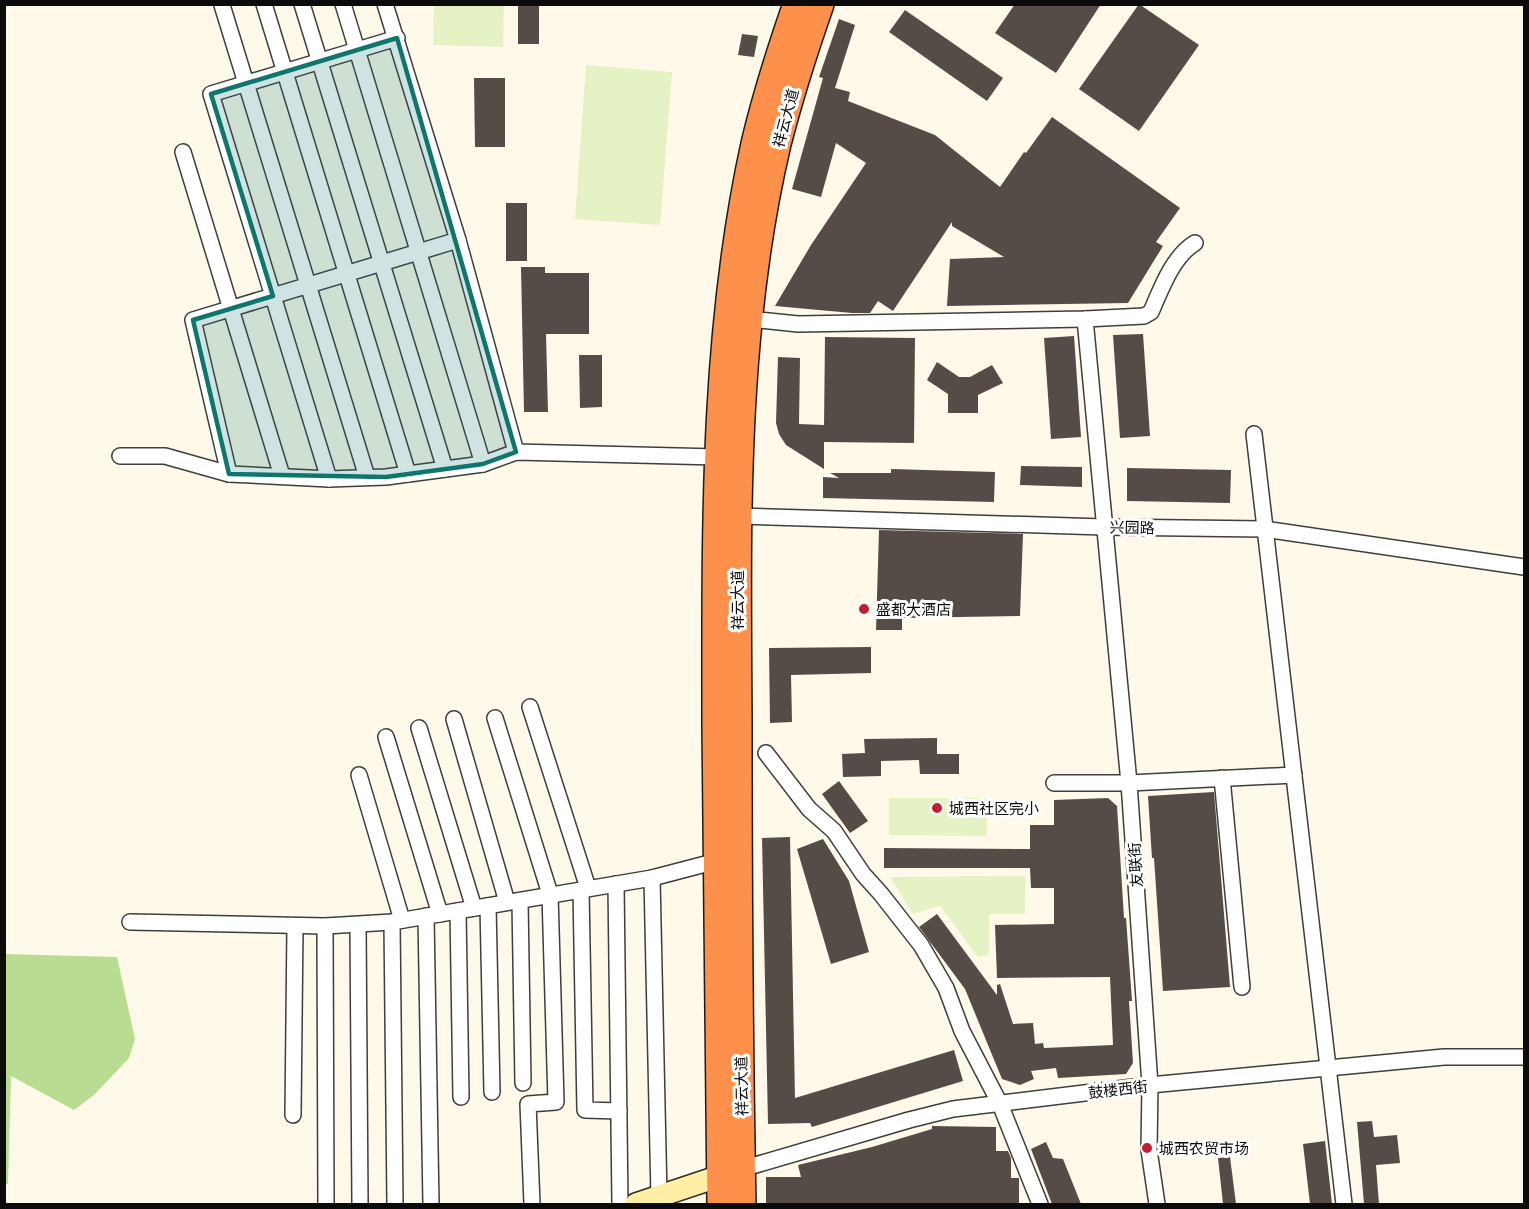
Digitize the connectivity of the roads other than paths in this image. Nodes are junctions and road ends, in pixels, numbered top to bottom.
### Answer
1 (222, 4) edge
2 (264, 4) edge
3 (302, 4) edge
4 (343, 4) edge
5 (385, 4) edge
6 (797, 4) edge
7 (820, 4) edge
8 (397, 39) junction
9 (357, 51) junction
10 (320, 62) junction
11 (285, 72) junction
12 (246, 84) junction
13 (183, 152) dead end
14 (458, 240) junction
15 (1195, 243) dead end
16 (418, 252) junction
17 (382, 263) junction
18 (346, 274) junction
19 (308, 285) junction
20 (273, 296) junction
21 (231, 309) junction
22 (749, 319) junction
23 (1085, 319) junction
24 (1254, 434) dead end
25 (516, 452) junction
26 (120, 456) dead end
27 (717, 457) junction
28 (483, 464) junction
29 (444, 469) junction
30 (229, 474) junction
31 (408, 474) junction
32 (282, 476) junction
33 (367, 477) junction
34 (329, 479) junction
35 (738, 516) junction
36 (1104, 527) junction
37 (1264, 529) junction
38 (1524, 567) edge
39 (530, 707) dead end
40 (454, 718) dead end
41 (495, 718) dead end
42 (419, 728) dead end
43 (386, 737) dead end
44 (766, 753) dead end
45 (1294, 775) junction
46 (359, 776) dead end
47 (1222, 778) junction
48 (1054, 783) dead end
49 (1129, 783) junction
50 (717, 861) junction
51 (652, 878) junction
52 (616, 884) junction
53 (584, 889) junction
54 (550, 894) junction
55 (514, 901) junction
56 (474, 908) junction
57 (433, 915) junction
58 (397, 921) junction
59 (130, 922) dead end
60 (358, 925) junction
61 (295, 926) junction
62 (325, 926) junction
63 (1242, 987) dead end
64 (1524, 1057) edge
65 (1328, 1069) junction
66 (523, 1083) dead end
67 (1150, 1085) junction
68 (492, 1092) dead end
69 (461, 1097) dead end
70 (1000, 1104) junction
71 (619, 1111) junction
72 (293, 1115) dead end
73 (731, 1173) junction
74 (659, 1197) junction
75 (326, 1204) edge
76 (360, 1204) edge
77 (395, 1204) edge
78 (431, 1204) edge
79 (532, 1204) edge
80 (620, 1204) edge
81 (636, 1204) edge
82 (721, 1204) edge
83 (742, 1204) edge
84 (1040, 1204) edge
85 (1156, 1204) edge
86 (1344, 1204) edge

1 - 12 street
2 - 11 street
3 - 10 street
4 - 9 street
5 - 8 street
6 - 27 highway, 祥云大道
7 - 22 highway, 祥云大道
8 - 9 street
8 - 14 street
9 - 10 street
9 - 16 street
10 - 11 street
10 - 17 street
11 - 12 street
11 - 18 street
12 - 19 street
12 - 20 street
13 - 21 street
14 - 16 street
14 - 25 street
15 - 23 street
16 - 17 street
16 - 28 street
17 - 18 street
17 - 29 street
18 - 19 street
18 - 31 street
19 - 20 street
19 - 33 street
20 - 21 street
20 - 34 street
21 - 30 street
21 - 32 street
22 - 23 street
22 - 35 highway, 祥云大道
23 - 36 street, 友联街
24 - 37 street
25 - 27 street
25 - 28 street
26 - 30 street
27 - 50 highway, 祥云大道
28 - 29 street
29 - 31 street
30 - 32 street
31 - 33 street
32 - 34 street
33 - 34 street
35 - 36 street, 兴园路
35 - 73 highway, 祥云大道
36 - 37 street, 兴园路
36 - 49 street, 友联街
37 - 38 street, 兴园路
37 - 45 street
39 - 53 street
40 - 55 street
41 - 54 street
42 - 56 street
43 - 57 street
44 - 70 street
45 - 47 street
45 - 65 street
46 - 58 street
47 - 49 street
47 - 63 street
48 - 49 street
49 - 67 street, 友联街
50 - 51 street
50 - 73 highway, 祥云大道
51 - 52 street
51 - 74 street
52 - 53 street
52 - 71 street
53 - 54 street
53 - 71 street
54 - 55 street
54 - 79 street
55 - 56 street
55 - 66 street
56 - 57 street
56 - 68 street
56 - 69 street
57 - 58 street
57 - 78 street
58 - 60 street
58 - 77 street
59 - 61 street
60 - 62 street
60 - 76 street
61 - 62 street
61 - 72 street
62 - 75 street
64 - 65 street, 鼓楼西街
65 - 67 street, 鼓楼西街
65 - 86 street
67 - 70 street, 鼓楼西街
67 - 85 street, 友联街
70 - 73 street, 鼓楼西街
70 - 84 street
71 - 80 street
73 - 74 street
73 - 82 highway, 祥云大道
73 - 83 highway, 祥云大道
74 - 81 street

